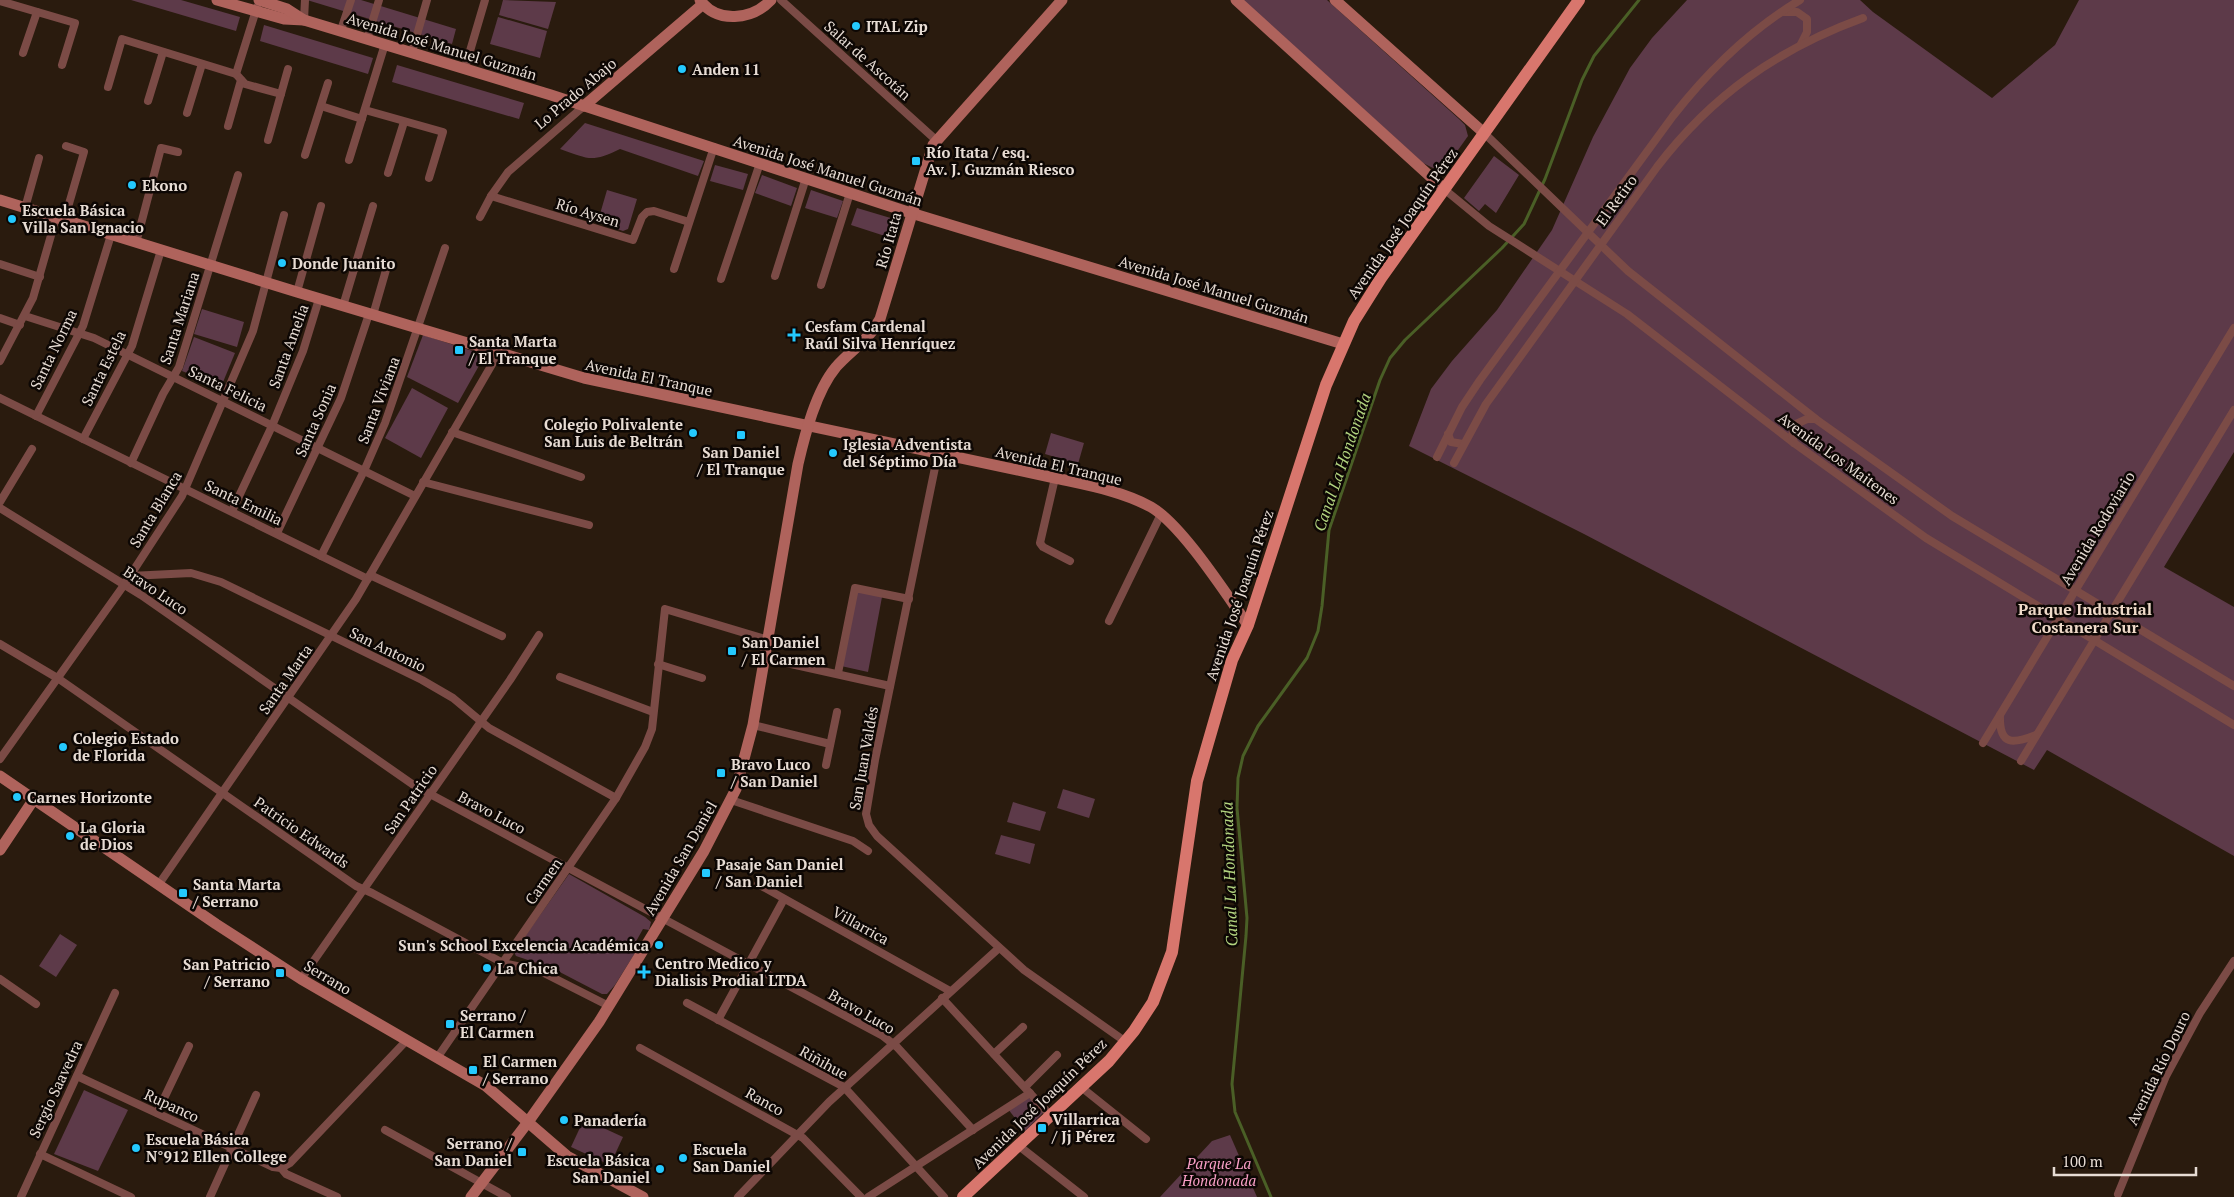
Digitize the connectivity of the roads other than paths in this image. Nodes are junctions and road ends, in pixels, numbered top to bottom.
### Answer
1 (217, 0) edge
2 (305, 0) edge
3 (351, 0) edge
4 (378, 0) edge
5 (427, 0) edge
6 (485, 0) edge
7 (771, 0) edge
8 (781, 0) edge
9 (1062, 0) edge
10 (1236, 0) edge
11 (1335, 0) edge
12 (1580, 0) edge
13 (1800, 0) edge
14 (0, 1) edge
15 (701, 2) edge
16 (258, 4) edge
17 (37, 12) junction
18 (1781, 12) junction
19 (1863, 18) dead end
20 (304, 20) junction
21 (341, 30) junction
22 (367, 38) junction
23 (386, 44) junction
24 (1801, 44) junction
25 (163, 52) junction
26 (412, 52) junction
27 (24, 53) dead end
28 (202, 64) junction
29 (62, 65) dead end
30 (465, 68) junction
31 (288, 69) dead end
32 (239, 77) junction
33 (328, 83) dead end
34 (108, 87) dead end
35 (280, 94) junction
36 (148, 101) dead end
37 (321, 106) junction
38 (584, 106) junction
39 (365, 110) junction
40 (187, 113) dead end
41 (362, 118) junction
42 (404, 122) junction
43 (228, 126) dead end
44 (1484, 133) junction
45 (268, 140) dead end
46 (936, 140) junction
47 (66, 146) dead end
48 (714, 148) junction
49 (178, 152) dead end
50 (305, 155) dead end
51 (39, 158) dead end
52 (349, 160) dead end
53 (760, 162) junction
54 (388, 173) dead end
55 (238, 176) dead end
56 (429, 178) dead end
57 (806, 178) junction
58 (1444, 189) junction
59 (850, 193) junction
60 (491, 196) junction
61 (0, 200) edge
62 (321, 206) dead end
63 (373, 206) dead end
64 (25, 208) junction
65 (911, 214) junction
66 (284, 215) dead end
67 (480, 217) dead end
68 (60, 219) junction
69 (689, 222) junction
70 (1587, 232) junction
71 (111, 235) junction
72 (136, 243) junction
73 (1600, 246) junction
74 (445, 248) dead end
75 (161, 250) junction
76 (0, 264) edge
77 (388, 264) dead end
78 (211, 265) junction
79 (674, 269) dead end
80 (1558, 270) junction
81 (775, 276) dead end
82 (40, 277) junction
83 (721, 279) dead end
84 (1575, 280) junction
85 (267, 283) junction
86 (821, 285) dead end
87 (297, 292) junction
88 (319, 299) junction
89 (343, 306) junction
90 (371, 315) junction
91 (25, 316) junction
92 (0, 318) edge
93 (20, 324) junction
94 (2234, 328) edge
95 (419, 329) junction
96 (79, 333) junction
97 (1343, 344) junction
98 (127, 354) junction
99 (498, 354) junction
100 (0, 361) edge
101 (174, 377) junction
102 (0, 398) edge
103 (223, 401) junction
104 (2234, 410) edge
105 (36, 416) junction
106 (1816, 420) junction
107 (272, 426) junction
108 (809, 426) junction
109 (452, 432) junction
110 (1448, 434) junction
111 (83, 439) junction
112 (1462, 444) junction
113 (1794, 444) junction
114 (318, 448) junction
115 (32, 449) dead end
116 (938, 454) junction
117 (1437, 456) dead end
118 (131, 463) junction
119 (1454, 463) dead end
120 (364, 471) junction
121 (581, 477) dead end
122 (1055, 478) junction
123 (423, 482) junction
124 (185, 489) junction
125 (415, 496) junction
126 (0, 502) edge
127 (0, 508) edge
128 (232, 511) junction
129 (1161, 514) junction
130 (588, 525) dead end
131 (277, 533) junction
132 (322, 556) junction
133 (1070, 561) dead end
134 (130, 576) junction
135 (369, 577) junction
136 (124, 585) junction
137 (2075, 591) junction
138 (909, 599) junction
139 (2111, 613) junction
140 (2057, 620) junction
141 (1110, 621) dead end
142 (1248, 625) junction
143 (539, 635) dead end
144 (332, 636) junction
145 (502, 636) dead end
146 (768, 640) junction
147 (2094, 641) junction
148 (0, 644) edge
149 (764, 658) junction
150 (658, 664) junction
151 (838, 673) junction
152 (560, 678) dead end
153 (702, 678) dead end
154 (58, 679) junction
155 (890, 686) junction
156 (2234, 686) edge
157 (289, 699) junction
158 (654, 712) junction
159 (837, 712) dead end
160 (2000, 715) junction
161 (481, 722) junction
162 (753, 725) junction
163 (2234, 725) edge
164 (2036, 735) junction
165 (1983, 743) dead end
166 (830, 744) junction
167 (0, 759) edge
168 (2021, 761) dead end
169 (826, 765) dead end
170 (0, 776) edge
171 (222, 793) junction
172 (430, 795) junction
173 (616, 798) junction
174 (34, 799) junction
175 (731, 800) junction
176 (0, 850) edge
177 (868, 851) dead end
178 (569, 868) junction
179 (159, 884) junction
180 (758, 884) dead end
181 (364, 889) junction
182 (784, 899) junction
183 (663, 918) junction
184 (999, 948) junction
185 (2234, 961) edge
186 (502, 963) junction
187 (749, 965) junction
188 (0, 979) edge
189 (301, 979) junction
190 (950, 991) junction
191 (115, 993) dead end
192 (942, 998) junction
193 (687, 1002) dead end
194 (36, 1004) dead end
195 (609, 1006) junction
196 (718, 1020) junction
197 (1022, 1027) dead end
198 (407, 1040) junction
199 (1126, 1042) junction
200 (893, 1044) junction
201 (189, 1046) dead end
202 (640, 1048) dead end
203 (994, 1054) junction
204 (1057, 1056) dead end
205 (437, 1058) junction
206 (77, 1076) junction
207 (844, 1087) junction
208 (1081, 1088) junction
209 (1027, 1090) junction
210 (256, 1095) dead end
211 (157, 1113) junction
212 (1051, 1116) junction
213 (528, 1122) junction
214 (385, 1130) dead end
215 (973, 1130) junction
216 (796, 1134) junction
217 (1146, 1139) dead end
218 (1019, 1146) junction
219 (232, 1148) junction
220 (40, 1154) junction
221 (917, 1165) junction
222 (280, 1168) junction
223 (482, 1184) junction
224 (117, 1194) edge
225 (2118, 1194) dead end
226 (20, 1197) edge
227 (131, 1197) edge
228 (210, 1197) edge
229 (337, 1197) edge
230 (471, 1197) edge
231 (507, 1197) edge
232 (643, 1197) edge
233 (738, 1197) edge
234 (861, 1197) edge
235 (868, 1197) edge
236 (944, 1197) edge
237 (963, 1197) edge
238 (1084, 1197) edge

1 - 16 street, Avenida José Manuel Guzmán
2 - 20 street
3 - 21 street
4 - 22 street
5 - 26 street
6 - 30 street
7 - 15 street
8 - 46 street, Salar de Ascotán
9 - 46 street, Río Itata
10 - 58 street
11 - 44 street
12 - 44 main road, Avenida José Joaquín Pérez
13 - 18 street, El Retiro
14 - 17 street
15 - 38 street, Lo Prado Abajo
16 - 20 street, Avenida José Manuel Guzmán
16 - 32 street
17 - 27 street
17 - 29 street
18 - 24 street
18 - 70 street, El Retiro
19 - 24 street, El Retiro
20 - 21 street, Avenida José Manuel Guzmán
21 - 22 street, Avenida José Manuel Guzmán
22 - 23 street, Avenida José Manuel Guzmán
23 - 26 street, Avenida José Manuel Guzmán
23 - 39 street
24 - 73 street, El Retiro
25 - 28 street
25 - 34 street
25 - 36 street
26 - 30 street, Avenida José Manuel Guzmán
28 - 32 street
28 - 40 street
30 - 38 street, Avenida José Manuel Guzmán
31 - 35 street
32 - 35 street
32 - 43 street
33 - 37 street
35 - 45 street
37 - 41 street
37 - 50 street
38 - 48 street, Avenida José Manuel Guzmán
38 - 60 street, Lo Prado Abajo
39 - 41 street
39 - 42 street
41 - 52 street
42 - 54 street
42 - 56 street
44 - 58 main road, Avenida José Joaquín Pérez
44 - 70 street, Avenida Los Maitenes
46 - 65 street, Río Itata
47 - 68 street
48 - 53 street, Avenida José Manuel Guzmán
48 - 69 street
49 - 72 street
51 - 64 street
53 - 57 street, Avenida José Manuel Guzmán
53 - 83 street
55 - 78 street, Santa Mariana
57 - 59 street, Avenida José Manuel Guzmán
57 - 81 street
58 - 80 street, Avenida Los Maitenes
58 - 97 main road, Avenida José Joaquín Pérez
59 - 65 street, Avenida José Manuel Guzmán
59 - 86 street
60 - 67 street, Lo Prado Abajo
60 - 69 street, Río Aysen
61 - 64 street, Avenida El Tranque
62 - 87 street
63 - 89 street
64 - 68 street, Avenida El Tranque
65 - 97 street, Avenida José Manuel Guzmán
65 - 108 street, Río Itata
66 - 85 street, Santa Blanca
68 - 71 street, Avenida El Tranque
68 - 82 street
69 - 79 street
70 - 73 street, Avenida Los Maitenes
70 - 80 street, El Retiro
71 - 72 street, Avenida El Tranque
71 - 96 street, Santa Norma
72 - 75 street, Avenida El Tranque
73 - 84 street, El Retiro
73 - 106 street, Avenida Los Maitenes
74 - 95 street, Santa Viviana
75 - 78 street, Avenida El Tranque
75 - 98 street, Santa Estela
76 - 82 street
77 - 90 street, Santa Sonia
78 - 85 street, Avenida El Tranque
78 - 101 street, Santa Mariana
80 - 84 street, Avenida Los Maitenes
80 - 110 street, El Retiro
82 - 91 street
84 - 112 street, El Retiro
84 - 113 street, Avenida Los Maitenes
85 - 87 street, Avenida El Tranque
85 - 103 street, Santa Blanca
87 - 88 street, Avenida El Tranque
88 - 89 street, Avenida El Tranque
88 - 107 street, Santa Amelia
89 - 90 street, Avenida El Tranque
90 - 95 street, Avenida El Tranque
90 - 114 street, Santa Sonia
91 - 93 street
91 - 96 street, Santa Felicia
92 - 93 street
93 - 100 street
94 - 137 street, Avenida Rodoviario
95 - 99 street, Avenida El Tranque
95 - 120 street, Santa Viviana
96 - 98 street, Santa Felicia
96 - 105 street, Santa Norma
97 - 142 main road, Avenida José Joaquín Pérez
98 - 101 street, Santa Felicia
98 - 111 street, Santa Estela
99 - 108 street, Avenida El Tranque
99 - 109 street, Santa Marta
101 - 103 street, Santa Felicia
101 - 118 street, Santa Mariana
102 - 105 street, Santa Emilia
103 - 107 street, Santa Felicia
103 - 124 street, Santa Blanca
104 - 139 street
105 - 111 street, Santa Emilia
106 - 113 street
106 - 137 street, Avenida Los Maitenes
107 - 114 street, Santa Felicia
107 - 128 street, Santa Amelia
108 - 116 street, Avenida El Tranque
108 - 146 street, Avenida San Daniel
109 - 121 street
109 - 123 street, Santa Marta
110 - 112 street
110 - 117 street, El Retiro
111 - 118 street, Santa Emilia
112 - 119 street, El Retiro
113 - 140 street, Avenida Los Maitenes
114 - 120 street, Santa Felicia
114 - 131 street, Santa Sonia
115 - 126 street
116 - 122 street, Avenida El Tranque
116 - 138 street, San Juan Valdés
118 - 124 street, Santa Emilia
120 - 125 street, Santa Felicia
120 - 132 street, Santa Viviana
122 - 129 street, Avenida El Tranque
122 - 133 street
123 - 125 street, Santa Marta
123 - 130 street
124 - 128 street, Santa Emilia
124 - 134 street, Santa Blanca
125 - 135 street, Santa Marta
127 - 136 street, Bravo Luco
128 - 131 street, Santa Emilia
129 - 141 street
129 - 142 street, Avenida El Tranque
131 - 132 street, Santa Emilia
132 - 135 street, Santa Emilia
134 - 136 street, Santa Blanca
134 - 144 street, San Antonio
135 - 144 street, Santa Marta
135 - 145 street, Santa Emilia
136 - 154 street, Santa Blanca
136 - 157 street, Bravo Luco
137 - 139 street, Avenida Los Maitenes
137 - 140 street, Avenida Rodoviario
138 - 151 street
138 - 155 street, San Juan Valdés
139 - 147 street
139 - 156 street, Avenida Los Maitenes
140 - 147 street, Avenida Los Maitenes
140 - 160 street, Avenida Rodoviario
142 - 199 main road, Avenida José Joaquín Pérez
143 - 161 street, San Patricio
144 - 157 street, Santa Marta
144 - 161 street, San Antonio
146 - 149 street, Avenida San Daniel
146 - 150 street, Carmen
147 - 163 street, Avenida Los Maitenes
147 - 164 street
148 - 154 street, Patricio Edwards
149 - 151 street
149 - 162 street, Avenida San Daniel
150 - 153 street
150 - 158 street, Carmen
151 - 155 street
152 - 158 street
154 - 167 street, Santa Blanca
154 - 171 street, Patricio Edwards
155 - 184 street, San Juan Valdés
157 - 171 street, Santa Marta
157 - 172 street, Bravo Luco
158 - 173 street, Carmen
159 - 166 street
160 - 164 street
160 - 165 street, Avenida Rodoviario
161 - 172 street, San Patricio
161 - 173 street, San Antonio
162 - 166 street
162 - 175 street, Avenida San Daniel
164 - 168 street
166 - 169 street
170 - 174 street, Serrano
171 - 179 street, Santa Marta
171 - 181 street, Patricio Edwards
172 - 178 street, Bravo Luco
172 - 181 street, San Patricio
173 - 178 street, Carmen
174 - 176 street
174 - 179 street, Serrano
175 - 177 street
175 - 183 street, Avenida San Daniel
178 - 183 street, Bravo Luco
178 - 186 street, Carmen
179 - 189 street, Serrano
180 - 182 street, Villarrica
181 - 186 street, Patricio Edwards
181 - 189 street, San Patricio
182 - 187 street
182 - 190 street, Villarrica
183 - 187 street, Bravo Luco
183 - 195 street, Avenida San Daniel
184 - 190 street
184 - 199 street, San Juan Valdés
185 - 225 street, Avenida Río Douro
186 - 195 street, Patricio Edwards
186 - 205 street, Carmen
187 - 196 street
187 - 200 street, Bravo Luco
188 - 194 street
189 - 198 street, Serrano
190 - 192 street
191 - 206 street, Sergio Saavedra
192 - 200 street
192 - 203 street
193 - 196 street, Riñihue
195 - 213 street, Avenida San Daniel
196 - 207 street, Riñihue
197 - 203 street
198 - 205 street, Serrano
198 - 222 street
199 - 208 main road, Avenida José Joaquín Pérez
200 - 207 street
200 - 215 street, Bravo Luco
201 - 211 street
202 - 216 street, Ranco
203 - 209 street
204 - 209 street
205 - 213 street, Serrano
206 - 211 street, Rupanco
206 - 220 street, Sergio Saavedra
207 - 216 street
207 - 221 street, Riñihue
208 - 212 main road, Avenida José Joaquín Pérez
208 - 217 street
209 - 212 street
209 - 215 street
210 - 219 street
211 - 219 street, Rupanco
212 - 218 main road, Avenida José Joaquín Pérez
213 - 223 street, Avenida San Daniel
213 - 232 street, Serrano
214 - 223 street
215 - 221 street
216 - 233 street
216 - 234 street, Ranco
218 - 237 main road, Avenida José Joaquín Pérez
218 - 238 street
219 - 222 street, Rupanco
219 - 228 street
220 - 224 street
220 - 226 street, Sergio Saavedra
221 - 235 street
221 - 236 street, Riñihue
222 - 229 street, Rupanco
223 - 230 street, Avenida San Daniel
223 - 231 street
224 - 227 street

